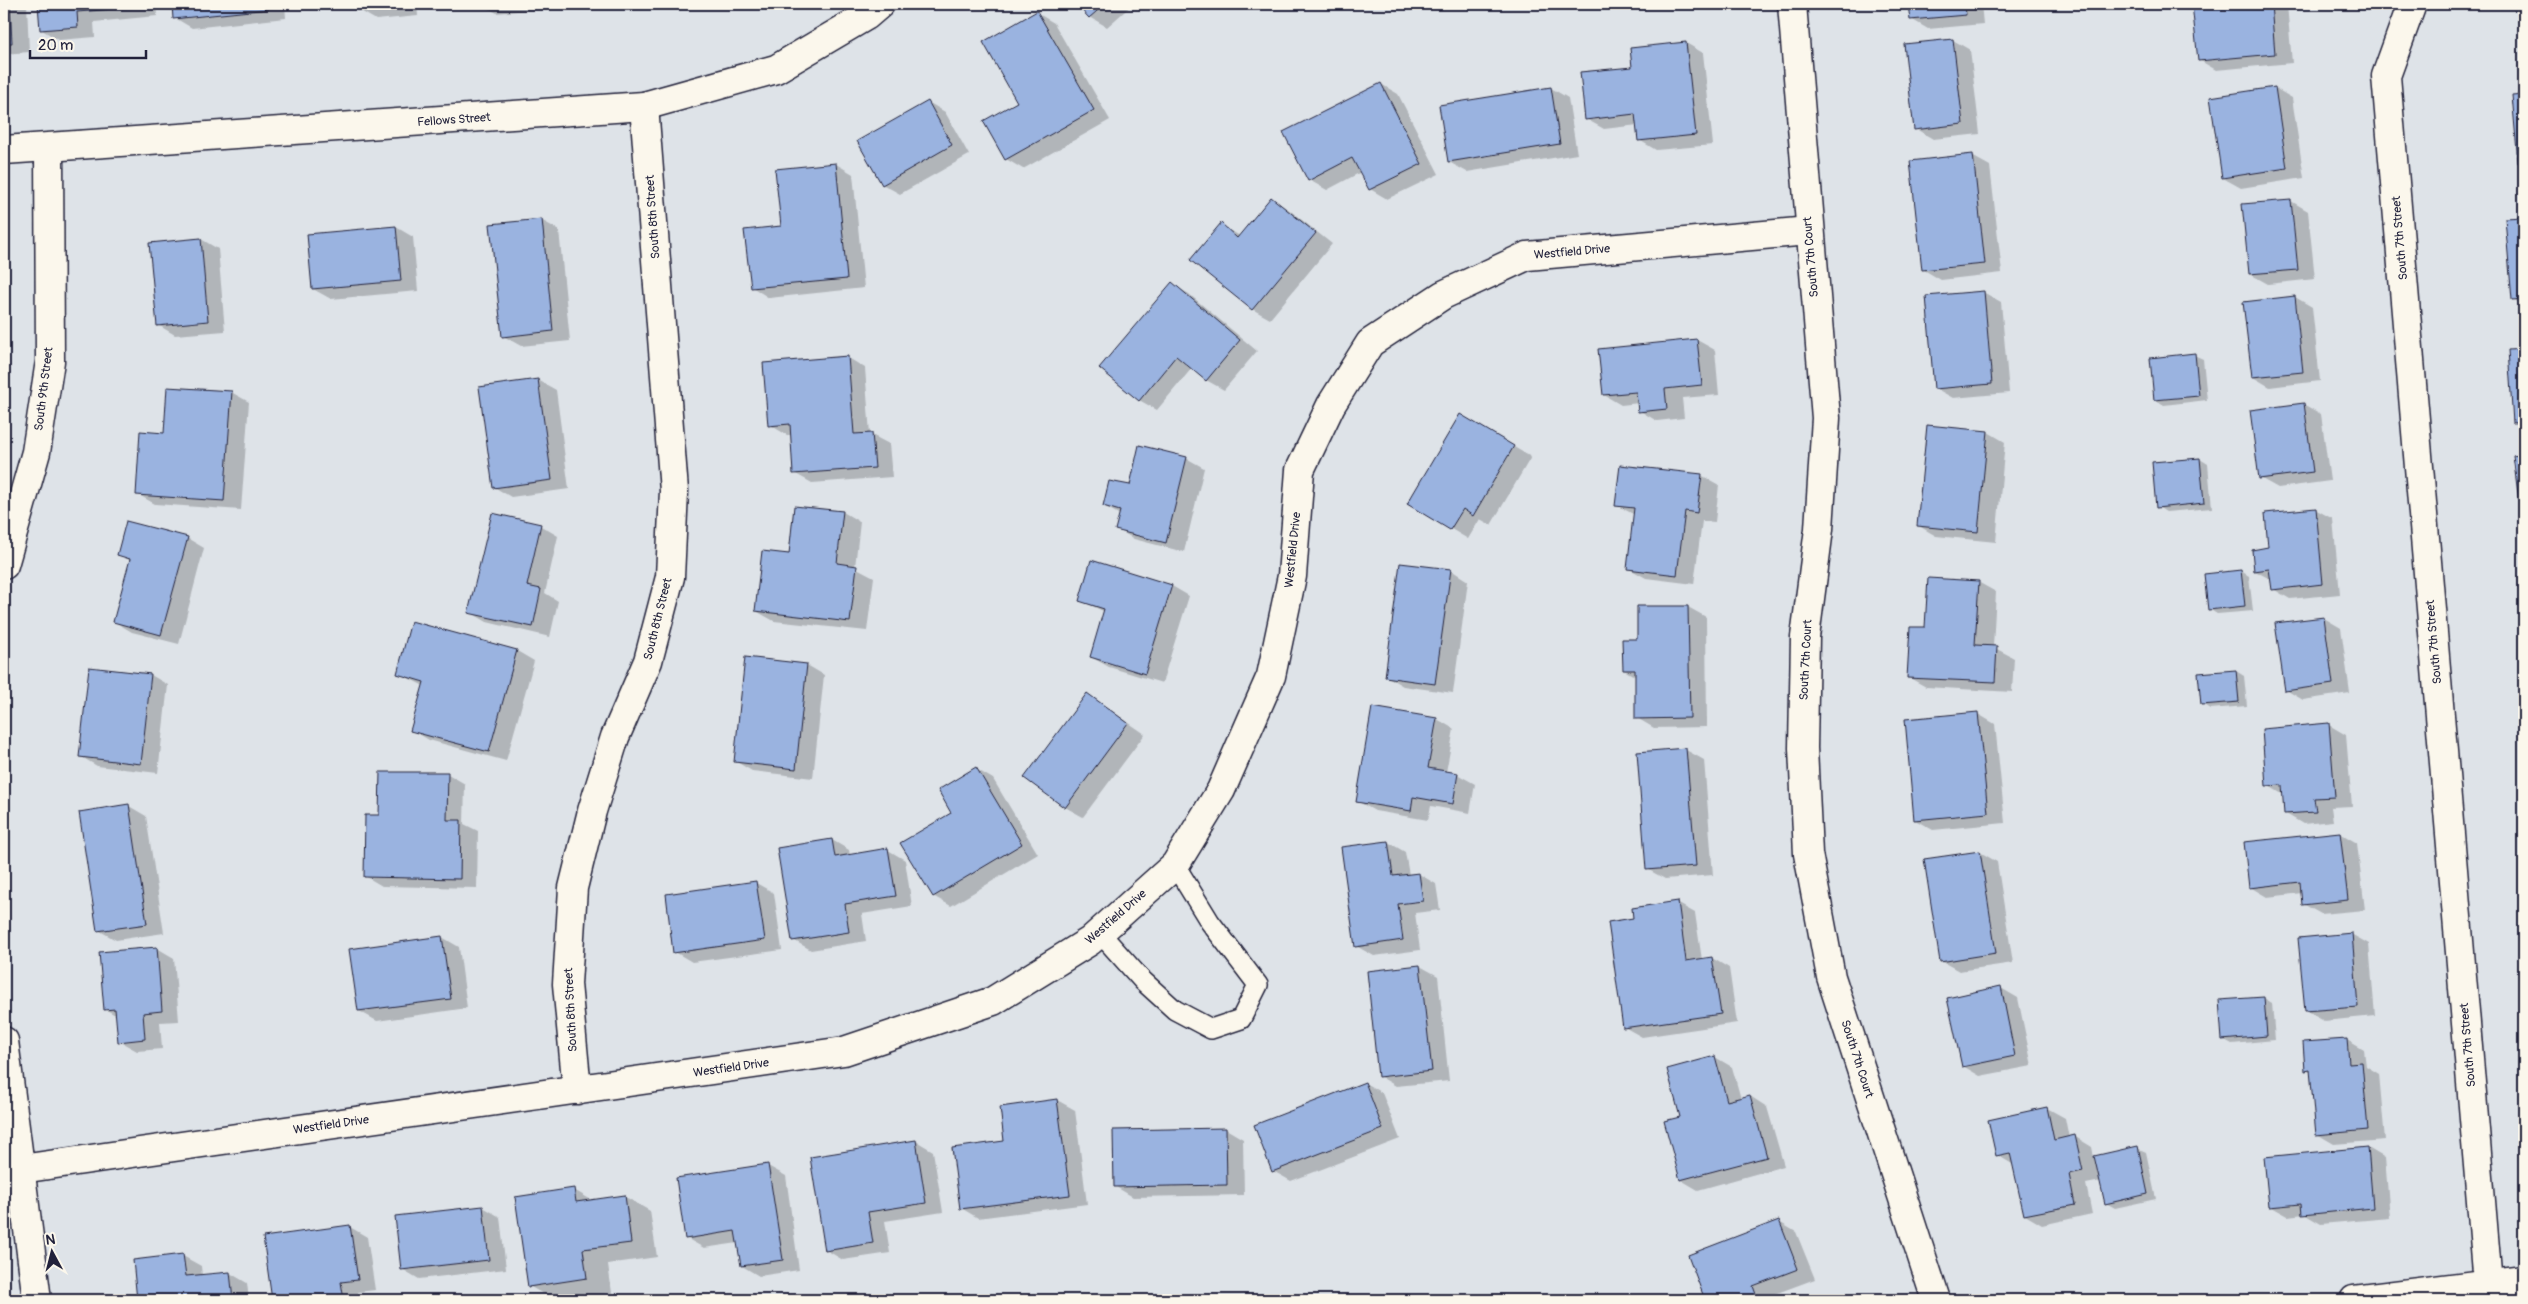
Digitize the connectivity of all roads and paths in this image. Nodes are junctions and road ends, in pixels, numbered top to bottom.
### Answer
1 (880, 4) edge
2 (1792, 4) edge
3 (2412, 4) edge
4 (644, 106) junction
5 (49, 148) junction
6 (4, 150) edge
7 (1809, 231) junction
8 (4, 565) edge
9 (1175, 865) junction
10 (1100, 933) junction
11 (4, 1041) edge
12 (577, 1090) junction
13 (21, 1169) junction
14 (2524, 1279) edge
15 (2488, 1284) junction
16 (37, 1300) edge
17 (1936, 1300) edge
18 (2354, 1300) edge

1 - 4 street, Fellows Street
2 - 7 street, South 7th Court
3 - 15 street, South 7th Street
4 - 5 street, Fellows Street
4 - 12 street, South 8th Street
5 - 6 street, Fellows Street
5 - 8 street, South 9th Street
7 - 9 street, Westfield Drive
7 - 17 street, South 7th Court
9 - 10 street, Westfield Drive
9 - 10 lane
10 - 12 street, Westfield Drive
11 - 13 street
12 - 13 street, Westfield Drive
13 - 16 street
14 - 15 street
15 - 18 street

